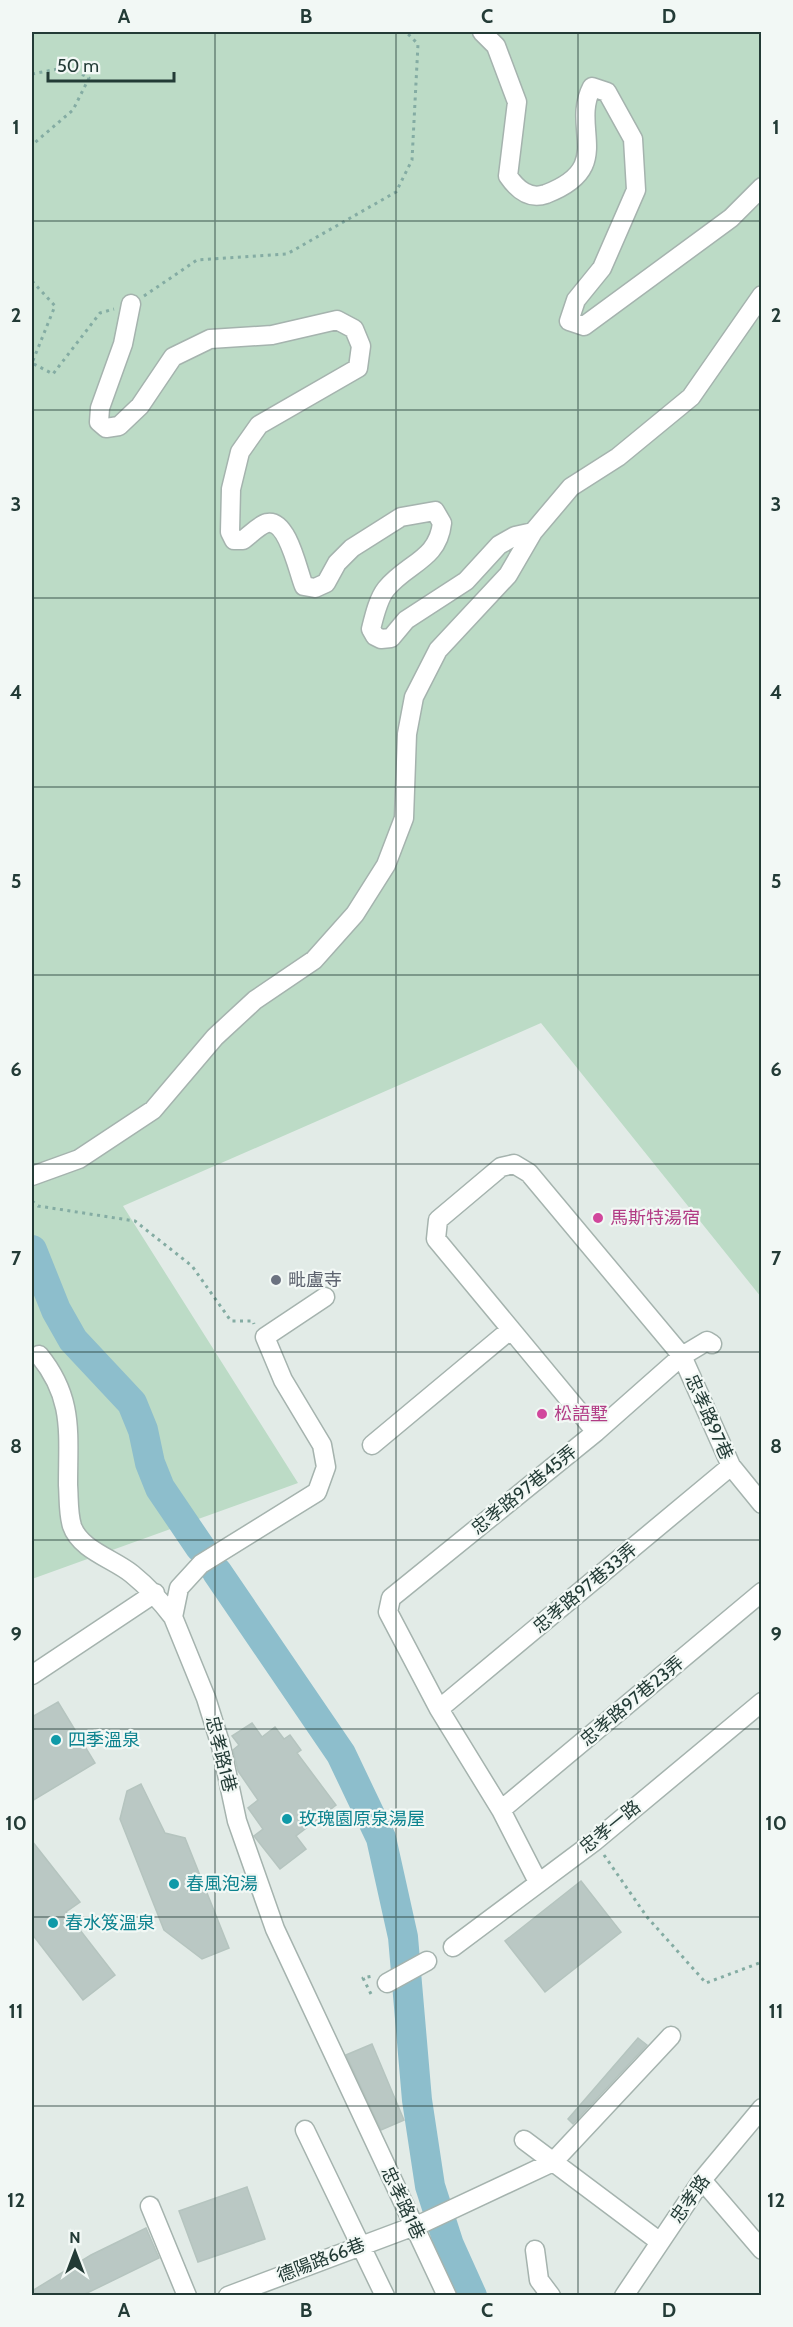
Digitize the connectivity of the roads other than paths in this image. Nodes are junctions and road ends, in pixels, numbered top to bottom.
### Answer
1 (482, 32) edge
2 (762, 187) edge
3 (762, 295) edge
4 (131, 304) road end
5 (533, 532) junction
6 (32, 1176) edge
7 (326, 1297) dead end
8 (510, 1330) junction
9 (712, 1344) dead end
10 (39, 1355) dead end
11 (682, 1356) junction
12 (596, 1432) junction
13 (372, 1445) dead end
14 (731, 1466) junction
15 (762, 1504) edge
16 (762, 1592) edge
17 (155, 1593) junction
18 (172, 1617) junction
19 (32, 1675) edge
20 (762, 1702) edge
21 (439, 1709) junction
22 (501, 1810) junction
23 (538, 1882) junction
24 (453, 1947) dead end
25 (427, 1961) dead end
26 (387, 1983) dead end
27 (671, 2036) dead end
28 (762, 2108) edge
29 (305, 2130) dead end
30 (524, 2139) dead end
31 (553, 2162) junction
32 (702, 2180) junction
33 (150, 2206) dead end
34 (419, 2225) junction
35 (660, 2242) junction
36 (360, 2244) junction
37 (535, 2250) dead end
38 (762, 2250) edge
39 (187, 2295) edge
40 (228, 2295) edge
41 (385, 2295) edge
42 (447, 2295) edge
43 (551, 2295) edge
44 (624, 2295) edge

1 - 2 street
3 - 5 street
4 - 5 street
5 - 6 street
7 - 18 street
8 - 11 street, 忠孝路97巷
8 - 12 street, 忠孝路97巷
8 - 13 street
9 - 11 street, 忠孝路97巷45弄
10 - 17 street, 忠孝路1巷
11 - 12 street, 忠孝路97巷45弄
11 - 14 street, 忠孝路97巷
12 - 21 street, 忠孝路97巷45弄
14 - 15 street, 忠孝路97巷
14 - 21 street, 忠孝路97巷33弄
16 - 22 street, 忠孝路97巷23弄
17 - 18 street, 忠孝路1巷
17 - 19 street
18 - 34 street, 忠孝路1巷
20 - 23 street, 忠孝一路
21 - 22 street
22 - 23 street
23 - 24 street, 忠孝一路
25 - 26 street
27 - 31 street
28 - 32 street, 忠孝路
29 - 36 street
30 - 31 street
31 - 34 street, 德陽路66巷
31 - 35 street
32 - 35 street, 忠孝路
32 - 38 street
33 - 39 street
34 - 36 street, 德陽路66巷
34 - 42 street, 忠孝路1巷
35 - 44 street, 忠孝路
36 - 40 street, 德陽路66巷
36 - 41 street
37 - 43 street

